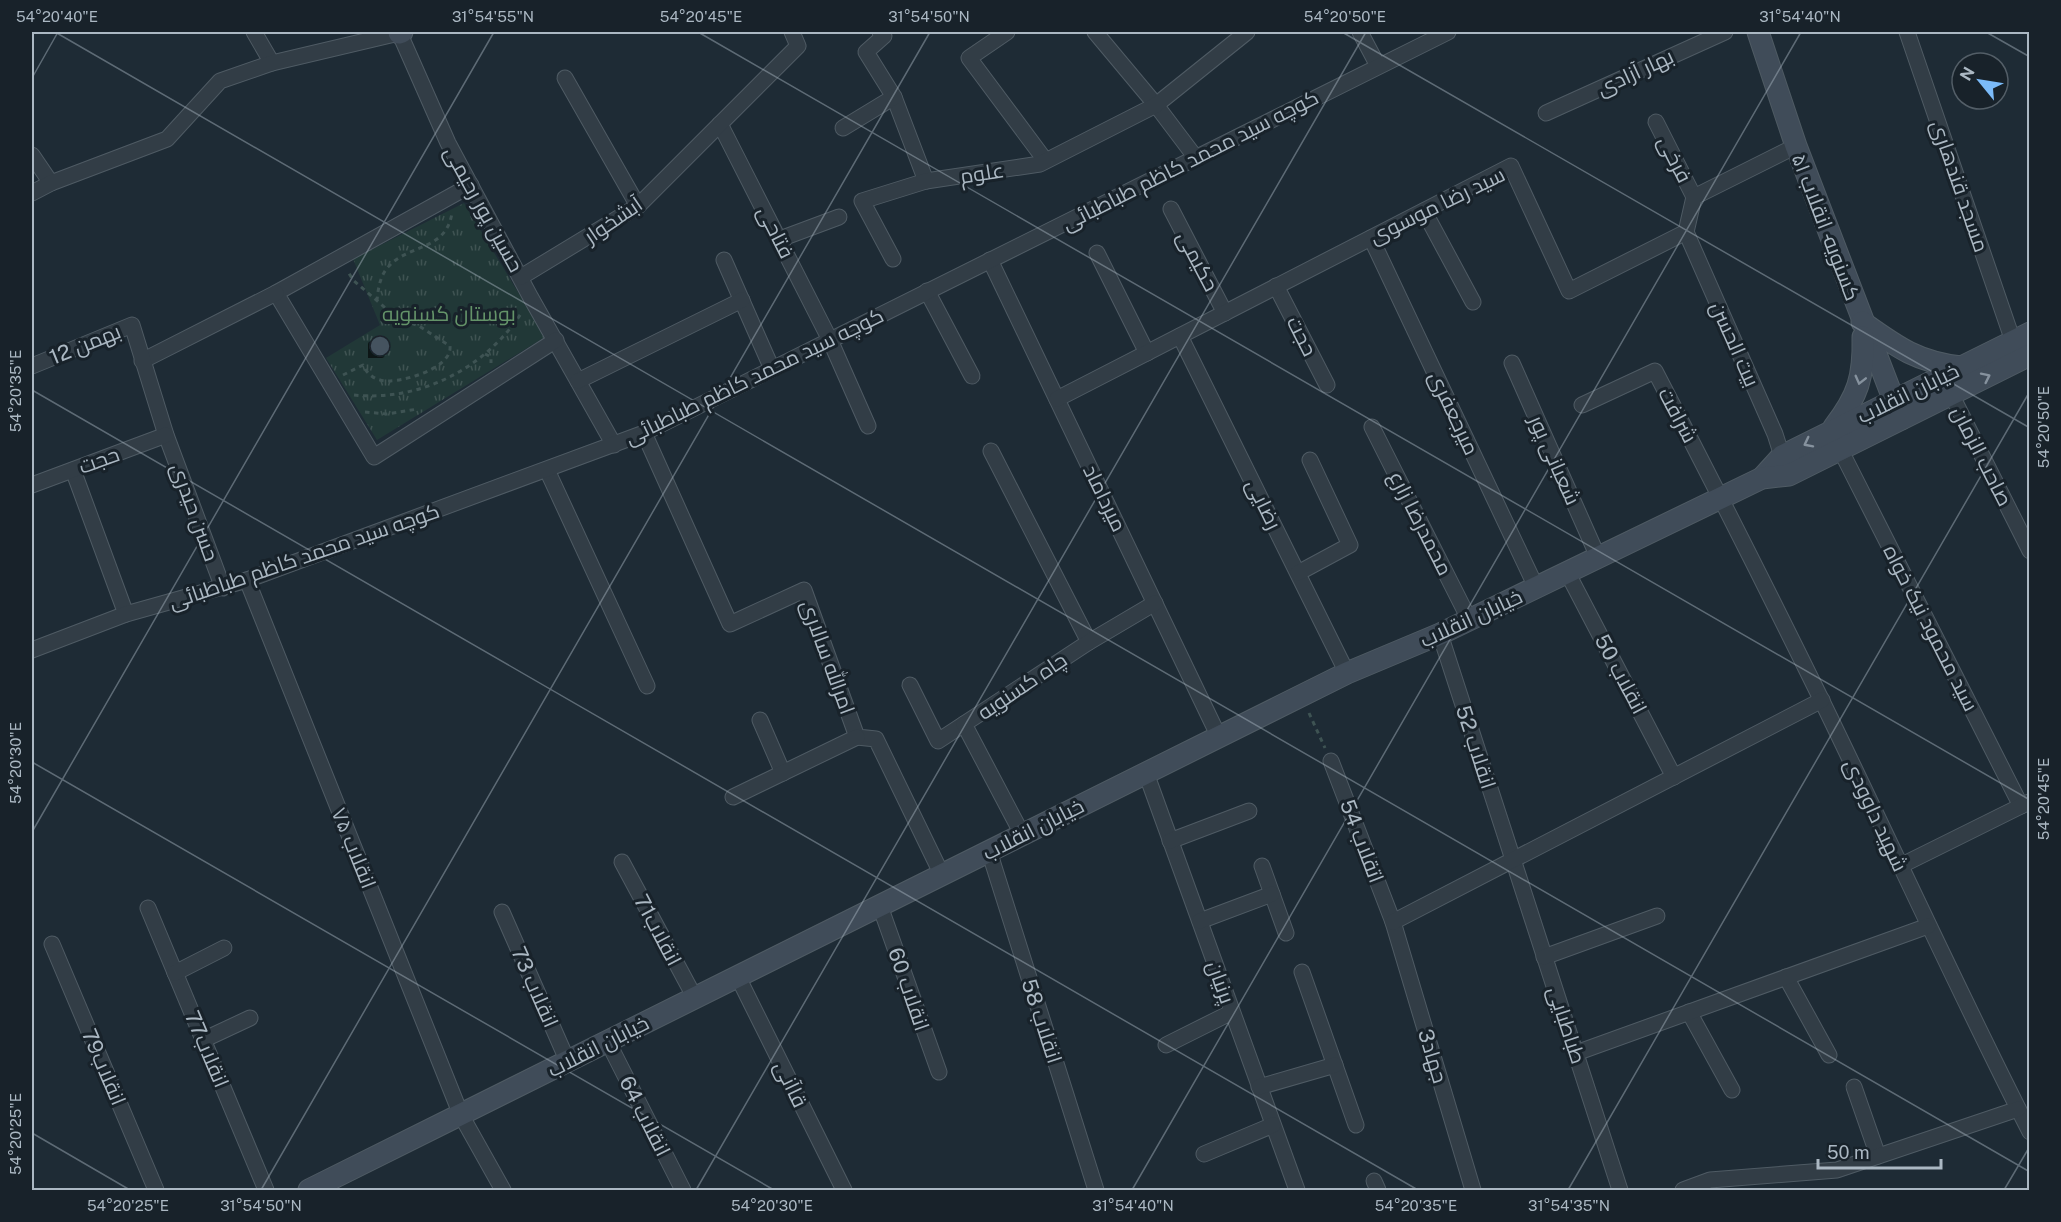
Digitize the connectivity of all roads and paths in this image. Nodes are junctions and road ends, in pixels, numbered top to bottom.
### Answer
1 (254, 32) edge
2 (400, 32) edge
3 (792, 32) edge
4 (880, 32) edge
5 (1006, 32) edge
6 (1095, 32) edge
7 (1247, 32) edge
8 (1360, 32) edge
9 (1448, 32) edge
10 (1725, 32) edge
11 (1758, 32) edge
12 (1907, 32) edge
13 (272, 63) junction
14 (1378, 66) junction
15 (565, 78) dead end
16 (894, 97) junction
17 (1156, 105) junction
18 (1546, 113) dead end
19 (1656, 122) dead end
20 (720, 124) junction
21 (843, 128) dead end
22 (1796, 146) junction
23 (32, 155) edge
24 (1196, 158) junction
25 (1045, 160) junction
26 (926, 182) junction
27 (51, 183) junction
28 (471, 185) junction
29 (32, 193) edge
30 (454, 194) junction
31 (1694, 197) junction
32 (638, 207) junction
33 (1172, 209) dead end
34 (1424, 211) junction
35 (839, 217) dead end
36 (1686, 232) junction
37 (1371, 238) junction
38 (780, 239) junction
39 (1097, 253) dead end
40 (339, 258) junction
41 (893, 259) dead end
42 (724, 260) dead end
43 (990, 260) junction
44 (521, 277) junction
45 (1276, 286) junction
46 (927, 291) junction
47 (276, 293) junction
48 (531, 298) junction
49 (742, 300) junction
50 (377, 301) junction
51 (1473, 302) dead end
52 (1226, 313) junction
53 (1862, 322) junction
54 (1180, 336) junction
55 (2021, 337) edge
56 (556, 340) junction
57 (830, 340) junction
58 (1147, 353) junction
59 (2030, 355) edge
60 (142, 362) junction
61 (1512, 363) dead end
62 (32, 366) edge
63 (1962, 367) junction
64 (772, 369) junction
65 (972, 376) dead end
66 (578, 381) junction
67 (1327, 385) dead end
68 (333, 388) junction
69 (1951, 394) junction
70 (363, 396) junction
71 (1057, 399) junction
72 (359, 402) dead end
73 (1582, 405) dead end
74 (424, 406) dead end
75 (360, 408) dead end
76 (1897, 410) junction
77 (868, 426) dead end
78 (1372, 427) dead end
79 (644, 433) junction
80 (166, 435) junction
81 (1836, 440) junction
82 (614, 445) junction
83 (991, 451) dead end
84 (1782, 456) junction
85 (1310, 460) dead end
86 (73, 470) junction
87 (547, 470) junction
88 (1762, 478) junction
89 (32, 485) edge
90 (1722, 498) junction
91 (2030, 551) edge
92 (1598, 557) junction
93 (1567, 572) junction
94 (1298, 573) junction
95 (247, 580) junction
96 (1536, 587) junction
97 (223, 588) junction
98 (1155, 603) junction
99 (126, 614) junction
100 (1469, 620) junction
101 (1440, 634) junction
102 (1089, 642) junction
103 (32, 650) edge
104 (1347, 673) junction
105 (910, 685) dead end
106 (647, 686) dead end
107 (1301, 696) junction
108 (1822, 700) junction
109 (760, 720) dead end
110 (964, 724) junction
111 (857, 737) junction
112 (1219, 737) junction
113 (1331, 761) joint
114 (783, 773) junction
115 (1146, 773) junction
116 (1674, 777) junction
117 (733, 797) dead end
118 (2025, 803) edge
119 (1249, 811) dead end
120 (1022, 834) junction
121 (1170, 841) junction
122 (988, 851) junction
123 (1513, 860) junction
124 (622, 862) dead end
125 (1262, 866) dead end
126 (1900, 866) junction
127 (942, 874) junction
128 (1272, 894) junction
129 (880, 906) junction
130 (148, 908) dead end
131 (502, 912) dead end
132 (1656, 916) dead end
133 (1200, 921) junction
134 (1393, 922) junction
135 (1928, 926) junction
136 (1286, 933) dead end
137 (52, 944) dead end
138 (224, 948) dead end
139 (1545, 957) junction
140 (1302, 972) dead end
141 (175, 973) junction
142 (738, 977) junction
143 (1786, 977) junction
144 (695, 998) junction
145 (1232, 1012) junction
146 (1689, 1012) junction
147 (250, 1018) dead end
148 (203, 1040) junction
149 (608, 1042) junction
150 (1166, 1045) dead end
151 (1576, 1053) junction
152 (1829, 1055) dead end
153 (568, 1062) junction
154 (1335, 1065) junction
155 (939, 1072) dead end
156 (1259, 1087) junction
157 (1854, 1087) dead end
158 (1732, 1090) dead end
159 (2018, 1109) junction
160 (461, 1115) junction
161 (1273, 1125) junction
162 (1356, 1125) dead end
163 (2030, 1132) edge
164 (1204, 1154) dead end
165 (1878, 1156) junction
166 (1759, 1184) edge
167 (313, 1190) edge
168 (156, 1191) edge
169 (266, 1191) edge
170 (503, 1191) edge
171 (683, 1191) edge
172 (844, 1191) edge
173 (1096, 1191) edge
174 (1297, 1191) edge
175 (1473, 1191) edge
176 (1620, 1191) edge
177 (1683, 1191) edge

1 - 13 street
2 - 13 street
2 - 28 street, حسین پور رحیمی
3 - 20 street, آبشخوار
4 - 16 street
5 - 25 street
6 - 17 street
7 - 17 street, علوم
8 - 14 street
9 - 14 street, کوچه سید محمد کاظم طباطبائی
10 - 18 street, بهار آزادی
11 - 22 main road, کسنویه- انقلاب ۵۱
12 - 55 street, مسجد قندهاری
13 - 27 street
14 - 24 street, کوچه سید محمد کاظم طباطبائی
15 - 32 street
16 - 21 street
16 - 26 street
17 - 24 street
17 - 25 street, علوم
19 - 31 street, فرخی
20 - 32 street, آبشخوار
20 - 38 street, فتاحی
22 - 31 street
22 - 53 main road, کسنویه- انقلاب ۵۱
23 - 27 street
24 - 43 street, کوچه سید محمد کاظم طباطبائی
25 - 26 street, علوم
26 - 41 street, علوم
27 - 29 street
28 - 30 street
28 - 44 street, حسین پور رحیمی
30 - 40 street
30 - 50 path
31 - 36 street
32 - 44 street, آبشخوار
33 - 52 street, حکیمی
34 - 36 street, سید رضا موسوی
34 - 37 street, سید رضا موسوی
34 - 51 street
35 - 38 street
36 - 84 street, بیت الحسن
37 - 45 street, سید رضا موسوی
37 - 96 street, میرجعفری
38 - 57 street, فتاحی
39 - 58 street
40 - 47 street
40 - 50 path
42 - 49 street
43 - 46 street, کوچه سید محمد کاظم طباطبائی
43 - 71 street, میرداماد
44 - 48 street, حسین پور رحیمی
45 - 52 street, سید رضا موسوی
45 - 67 street, حجت
46 - 57 street, کوچه سید محمد کاظم طباطبائی
46 - 65 street
47 - 60 street
47 - 68 street
48 - 56 street, حسین پور رحیمی
48 - 70 path
49 - 64 street
49 - 66 street
50 - 68 path
52 - 54 street, سید رضا موسوی
53 - 63 main road
53 - 76 main road, کسنویه- انقلاب ۵۱
53 -> 81 main road
54 - 58 street, سید رضا موسوی
54 - 94 street, رضایی
55 - 63 main road, خیابان انقلاب
56 - 66 street, حسین پور رحیمی
56 - 68 street
57 - 64 street, کوچه سید محمد کاظم طباطبائی
57 - 77 street, فتاحی
58 - 71 street, سید رضا موسوی
69 -> 59 main road, خیابان انقلاب
60 - 62 street, 12 بهمن
60 - 80 street, 12 بهمن
61 - 92 street, شعبانی پور
63 - 76 main road, خیابان انقلاب
64 - 79 street, کوچه سید محمد کاظم طباطبائی
66 - 82 street, حسین پور رحیمی
68 - 70 path
69 - 76 main road, خیابان انقلاب
69 - 91 street, صاحب الزمان
70 - 72 path
71 - 98 street, میرداماد
73 - 90 street, شرافت
74 - 75 path
76 - 81 main road, خیابان انقلاب
78 - 100 street, محمدرضا زارع
79 - 82 street, کوچه سید محمد کاظم طباطبائی
79 - 111 street, امرالله سالاری
80 - 86 street, حجت
80 - 97 street, حسن حیدری
81 -> 84 main road, خیابان انقلاب
81 - 88 main road, خیابان انقلاب
81 - 118 street, سید محمود نیک خواه
82 - 87 street, کوچه سید محمد کاظم طباطبائی
83 - 102 street
84 - 88 main road, خیابان انقلاب
85 - 94 street
86 - 89 street, حجت
86 - 99 street
87 - 95 street, کوچه سید محمد کاظم طباطبائی
87 - 106 street
88 - 90 main road, خیابان انقلاب
90 - 92 main road, خیابان انقلاب
90 - 108 street, شهید داوودی
92 - 93 main road, خیابان انقلاب
93 - 96 main road, خیابان انقلاب
93 - 116 street, انقلاب 50
94 - 104 street, رضایی
95 - 97 street, کوچه سید محمد کاظم طباطبائی
95 - 160 street, انقلاب ۷۵
96 - 100 main road, خیابان انقلاب
97 - 99 street, کوچه سید محمد کاظم طباطبائی
98 - 102 street, چاه کسنویه
98 - 112 street, میرداماد
99 - 103 street, کوچه سید محمد کاظم طباطبائی
100 - 101 main road, خیابان انقلاب
101 - 104 main road, خیابان انقلاب
101 - 123 street, انقلاب 52
102 - 110 street, چاه کسنویه
104 - 107 main road, خیابان انقلاب
105 - 110 street
107 - 112 main road, خیابان انقلاب
107 - 113 path
108 - 116 street
108 - 126 street, شهید داوودی
109 - 114 street
110 - 120 street, چاه کسنویه
111 - 114 street
111 - 127 street, امرالله سالاری
112 - 115 main road, خیابان انقلاب
113 - 134 street, اتقلاب 54
114 - 117 street
115 - 120 main road, خیابان انقلاب
115 - 121 street, پرنیان
116 - 123 street
118 - 126 street
119 - 121 street
120 - 122 main road, خیابان انقلاب
121 - 133 street, پرنیان
122 - 127 main road, خیابان انقلاب
122 - 173 street, انقلاب 58
123 - 134 street
123 - 139 street, طباطبایی
124 - 144 street, انقلاب71
125 - 128 street
126 - 135 street, شهید داوودی
127 - 129 main road, خیابان انقلاب
128 - 133 street
128 - 136 street
129 - 142 main road, خیابان انقلاب
129 - 155 street, انقلاب 60
130 - 141 street, انقلاب77
131 - 153 street, انقلاب 73
132 - 139 street
133 - 145 street, پرنیان
134 - 175 street, جهاد3
135 - 143 street
135 - 159 street, شهید داوودی
137 - 168 street, انقلاب79
138 - 141 street
139 - 151 street, طباطبایی
140 - 154 street
141 - 148 street, انقلاب77
142 - 144 main road, خیابان انقلاب
142 - 172 street, قاآنی
143 - 146 street
143 - 152 street
144 - 149 main road, خیابان انقلاب
145 - 150 street
145 - 156 street, پرنیان
146 - 151 street
146 - 158 street
147 - 148 street
148 - 169 street, انقلاب77
149 - 153 main road, خیابان انقلاب
149 - 171 street, انقلاب 64
151 - 176 street, طباطبایی
153 - 160 main road, خیابان انقلاب
154 - 156 street
154 - 162 street
156 - 161 street, پرنیان
157 - 165 street
159 - 163 street, شهید داوودی
159 - 165 street
160 - 167 main road, خیابان انقلاب
160 - 170 street, انقلاب ۷۵
161 - 164 street
161 - 174 street, پرنیان
165 - 166 street
166 - 177 street

